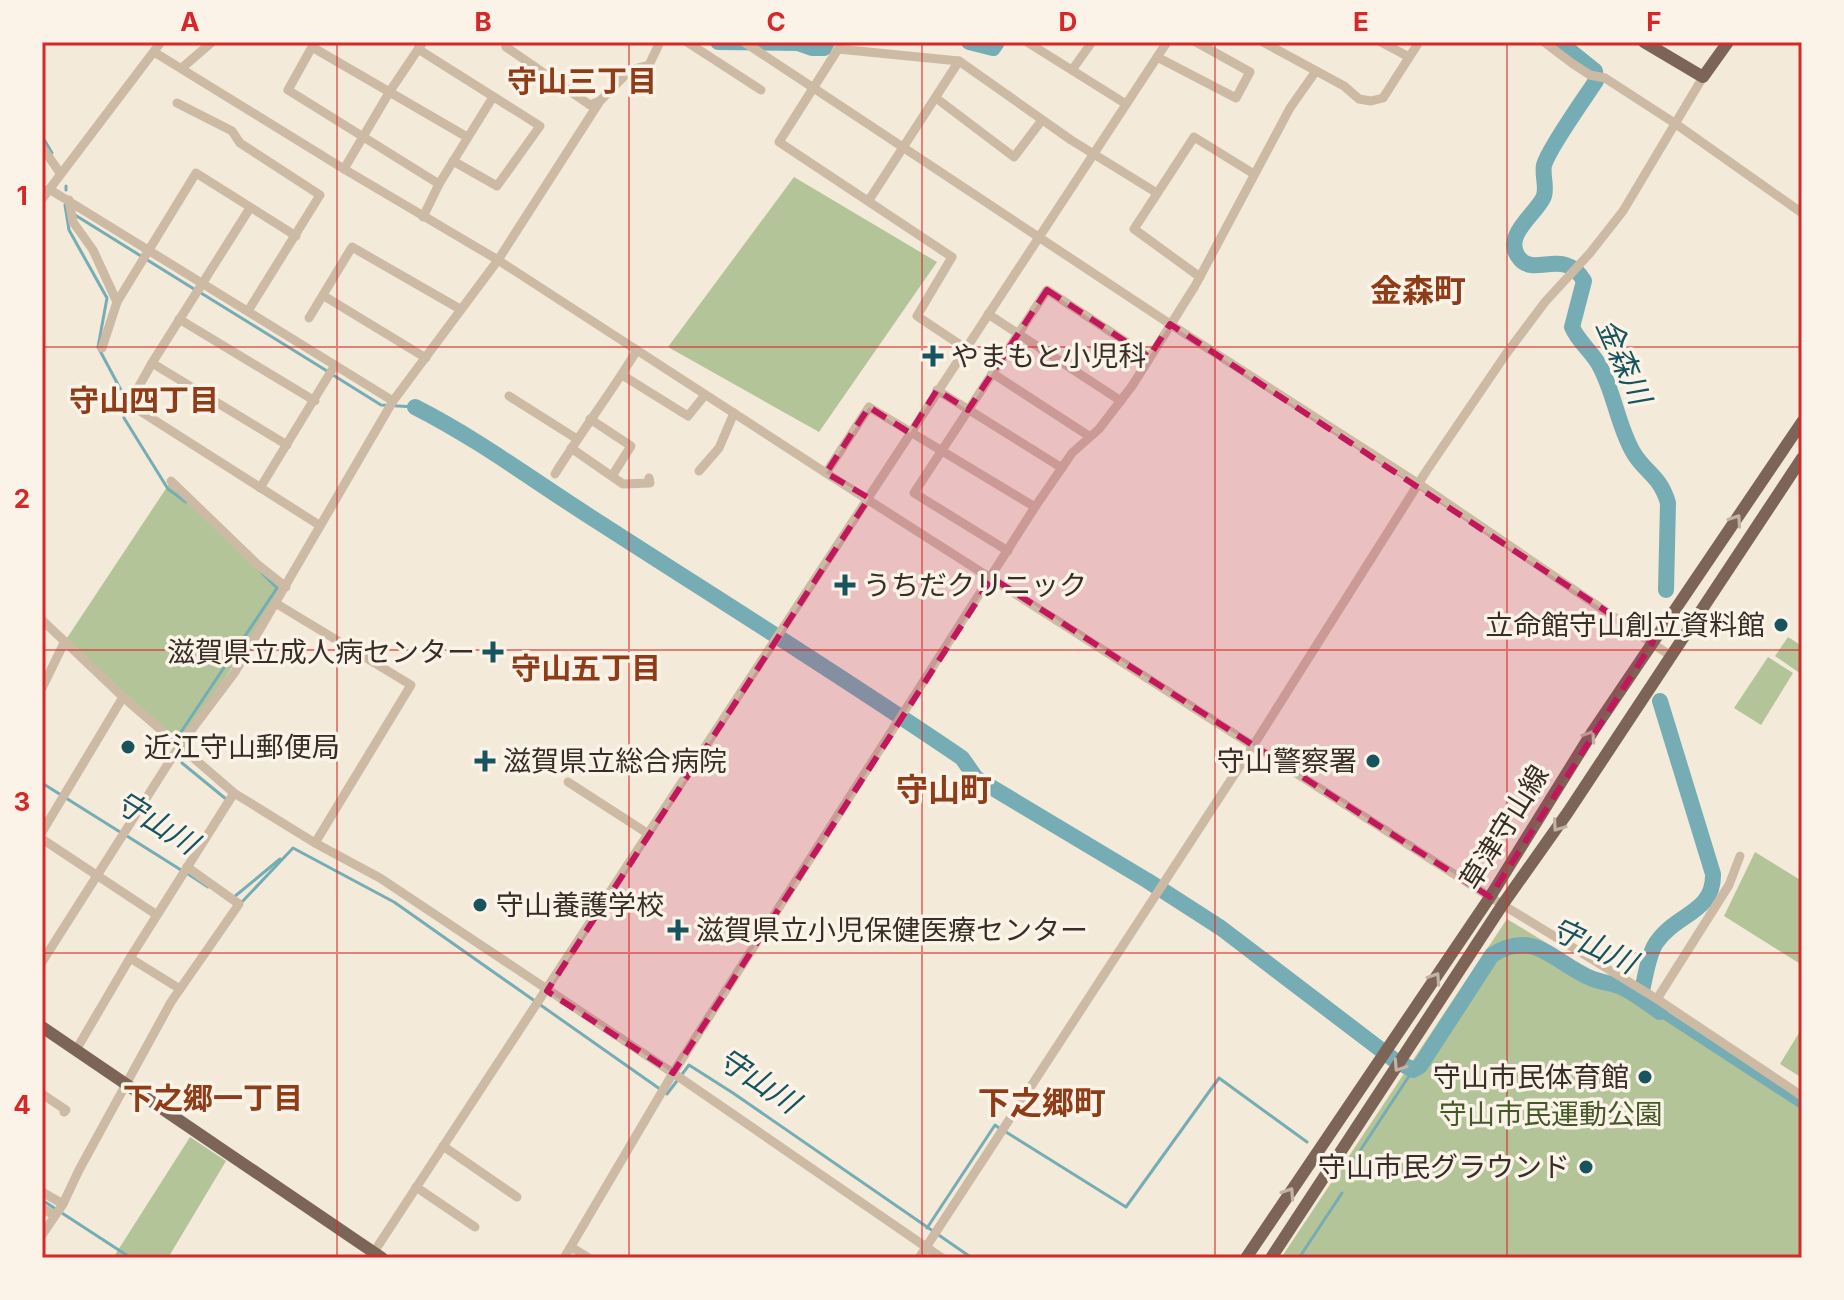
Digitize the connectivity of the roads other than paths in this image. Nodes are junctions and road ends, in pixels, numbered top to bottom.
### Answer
1 (161, 42) edge
2 (212, 42) edge
3 (509, 42) edge
4 (660, 42) edge
5 (687, 42) edge
6 (744, 42) edge
7 (1092, 42) edge
8 (1167, 42) edge
9 (1196, 42) edge
10 (1263, 42) edge
11 (1381, 42) edge
12 (1419, 42) edge
13 (1544, 42) edge
14 (1644, 42) edge
15 (1728, 42) edge
16 (1030, 43) edge
17 (421, 46) edge
18 (154, 52) junction
19 (1157, 57) junction
20 (1409, 57) junction
21 (959, 61) junction
22 (183, 67) junction
23 (1072, 70) junction
24 (1316, 71) junction
25 (1703, 77) junction
26 (814, 88) junction
27 (761, 90) dead end
28 (390, 91) junction
29 (493, 97) junction
30 (936, 98) junction
31 (600, 101) junction
32 (177, 103) dead end
33 (1126, 104) junction
34 (1042, 120) junction
35 (1676, 124) junction
36 (364, 136) junction
37 (467, 137) junction
38 (42, 147) edge
39 (904, 148) junction
40 (1093, 153) junction
41 (453, 161) junction
42 (344, 169) junction
43 (60, 173) junction
44 (1254, 174) junction
45 (439, 184) junction
46 (49, 189) junction
47 (1157, 193) junction
48 (42, 199) edge
49 (69, 200) junction
50 (869, 200) junction
51 (250, 208) junction
52 (1802, 213) edge
53 (423, 217) junction
54 (296, 236) junction
55 (1039, 236) junction
56 (150, 250) junction
57 (498, 260) junction
58 (1200, 277) junction
59 (204, 284) junction
60 (324, 296) junction
61 (117, 302) junction
62 (460, 309) junction
63 (248, 311) junction
64 (988, 314) junction
65 (309, 318) dead end
66 (179, 319) junction
67 (1170, 324) junction
68 (1017, 334) junction
69 (102, 348) dead end
70 (965, 348) junction
71 (637, 350) junction
72 (1149, 357) junction
73 (426, 358) junction
74 (152, 363) junction
75 (335, 365) junction
76 (992, 373) junction
77 (622, 375) junction
78 (937, 390) junction
79 (705, 395) junction
80 (509, 396) dead end
81 (315, 401) junction
82 (393, 401) junction
83 (1121, 401) junction
84 (968, 410) junction
85 (734, 413) junction
86 (590, 419) junction
87 (1802, 422) edge
88 (910, 433) junction
89 (1089, 436) junction
90 (577, 439) junction
91 (287, 445) junction
92 (571, 448) junction
93 (941, 452) junction
94 (1802, 458) edge
95 (1062, 468) junction
96 (699, 471) dead end
97 (826, 473) junction
98 (555, 474) dead end
99 (612, 476) junction
100 (649, 478) dead end
101 (171, 481) dead end
102 (1419, 484) junction
103 (260, 488) junction
104 (869, 498) junction
105 (1035, 507) junction
106 (319, 525) junction
107 (1008, 551) junction
108 (992, 578) junction
109 (286, 587) junction
110 (277, 604) junction
111 (42, 620) edge
112 (65, 641) junction
113 (1653, 642) junction
114 (1671, 656) junction
115 (42, 688) edge
116 (123, 697) junction
117 (180, 745) junction
118 (1253, 746) junction
119 (568, 782) dead end
120 (234, 793) junction
121 (42, 832) edge
122 (647, 833) junction
123 (42, 839) edge
124 (315, 843) junction
125 (1740, 856) dead end
126 (187, 867) junction
127 (98, 877) junction
128 (1490, 897) junction
129 (1503, 904) junction
130 (157, 915) junction
131 (130, 958) junction
132 (42, 962) edge
133 (180, 989) junction
134 (547, 991) junction
135 (1653, 997) junction
136 (42, 1027) edge
137 (76, 1050) junction
138 (673, 1073) junction
139 (126, 1085) junction
140 (42, 1094) edge
141 (1802, 1096) edge
142 (64, 1112) dead end
143 (443, 1146) junction
144 (416, 1187) junction
145 (42, 1192) edge
146 (517, 1197) dead end
147 (63, 1204) junction
148 (42, 1208) edge
149 (54, 1215) junction
150 (475, 1227) dead end
151 (42, 1235) edge
152 (571, 1247) junction
153 (926, 1247) junction
154 (375, 1256) edge
155 (564, 1258) edge
156 (589, 1258) edge
157 (919, 1258) edge
158 (942, 1258) edge
159 (1246, 1258) edge
160 (1271, 1258) edge

1 - 18 street
2 - 22 street
3 - 31 street
4 - 31 street
5 - 27 street
6 - 26 street
7 - 23 street
8 - 19 street
9 - 19 street
10 - 24 street
11 - 20 street
12 - 20 street
13 - 35 street
14 - 25 main road
15 - 25 main road
16 - 23 street
17 - 28 street
17 - 29 street
18 - 22 street
18 - 43 street
19 - 33 street
20 - 24 street
21 - 26 street
21 - 30 street
21 - 34 street
22 - 42 street
23 - 33 street
24 - 44 street
25 - 35 street
26 - 39 street
26 - 50 street
28 - 36 street
28 - 36 street
28 - 37 street
29 - 37 street
29 - 41 street
30 - 34 street
30 - 39 street
31 - 57 street
32 - 54 street
33 - 40 street
34 - 40 street
35 - 52 street
35 - 102 street
36 - 42 street
36 - 45 street
37 - 41 street
38 - 43 street
39 - 50 street
39 - 55 street
40 - 47 street
40 - 55 street
41 - 45 street
42 - 53 street
43 - 46 street
44 - 47 street
44 - 58 street
45 - 53 street
46 - 48 street
46 - 49 street
47 - 58 street
49 - 56 street
49 - 61 street
50 - 70 street
51 - 54 street
51 - 56 street
51 - 59 street
53 - 57 street
54 - 63 street
55 - 64 street
55 - 67 street
56 - 59 street
56 - 61 street
57 - 62 street
57 - 71 street
58 - 67 street
59 - 63 street
59 - 66 street
60 - 62 street
60 - 65 street
60 - 73 street
61 - 69 street
62 - 73 street
63 - 75 street
64 - 68 street
64 - 70 street
66 - 74 street
66 - 81 street
67 - 72 street
67 - 102 street
68 - 72 street
68 - 76 street
68 - 83 street
70 - 78 street
71 - 77 street
71 - 79 street
72 - 83 street
73 - 82 street
74 - 91 street
74 - 103 street
75 - 81 street
75 - 82 street
76 - 84 street
76 - 89 street
77 - 79 street
77 - 86 street
78 - 84 street
78 - 88 street
79 - 85 street
80 - 90 street
81 - 91 street
82 - 106 street
83 - 89 street
84 - 93 street
84 - 95 street
85 - 96 street
85 - 97 street
86 - 90 street
86 - 99 street
113 -> 87 main road, 草津守山線
88 - 93 street
88 - 97 street
88 - 104 street
89 - 95 street
90 - 92 street
91 - 103 street
92 - 98 street
92 - 99 street
93 - 105 street
93 - 107 street
94 - 114 main road, 草津守山線
95 - 105 street
97 - 104 street
99 - 100 street
101 - 109 street
102 - 113 street
102 - 118 street
103 - 106 street
104 - 108 street
104 - 122 street
105 - 107 street
106 - 109 street
107 - 108 street
108 - 118 street
108 - 138 street
109 - 110 street
110 - 117 street
110 - 124 street
111 - 112 street
112 - 115 street
112 - 116 street
113 - 114 street
128 -> 113 main road, 草津守山線
114 -> 129 main road, 草津守山線
116 - 117 street
116 - 121 street
117 - 120 street
117 - 127 street
118 - 128 street
118 - 153 street
119 - 122 street
120 - 124 street
120 - 126 street
122 - 134 street
123 - 127 street
124 - 134 street
125 - 135 street
126 - 130 street
126 - 133 street
127 - 130 street
127 - 132 street
128 - 129 street
159 -> 128 main road, 草津守山線
129 - 135 street
129 -> 160 main road, 草津守山線
130 - 131 street
131 - 133 street
131 - 137 street
133 - 139 street
134 - 138 street
134 - 143 street
135 - 141 street
136 - 137 main road
137 - 139 main road
138 - 152 street
138 - 153 street
139 - 147 street
139 - 154 main road
140 - 142 street
143 - 144 street
143 - 146 street
144 - 150 street
144 - 154 street
145 - 147 street
147 - 149 street
148 - 149 street
149 - 151 street
152 - 155 street
152 - 156 street
153 - 157 street
153 - 158 street

